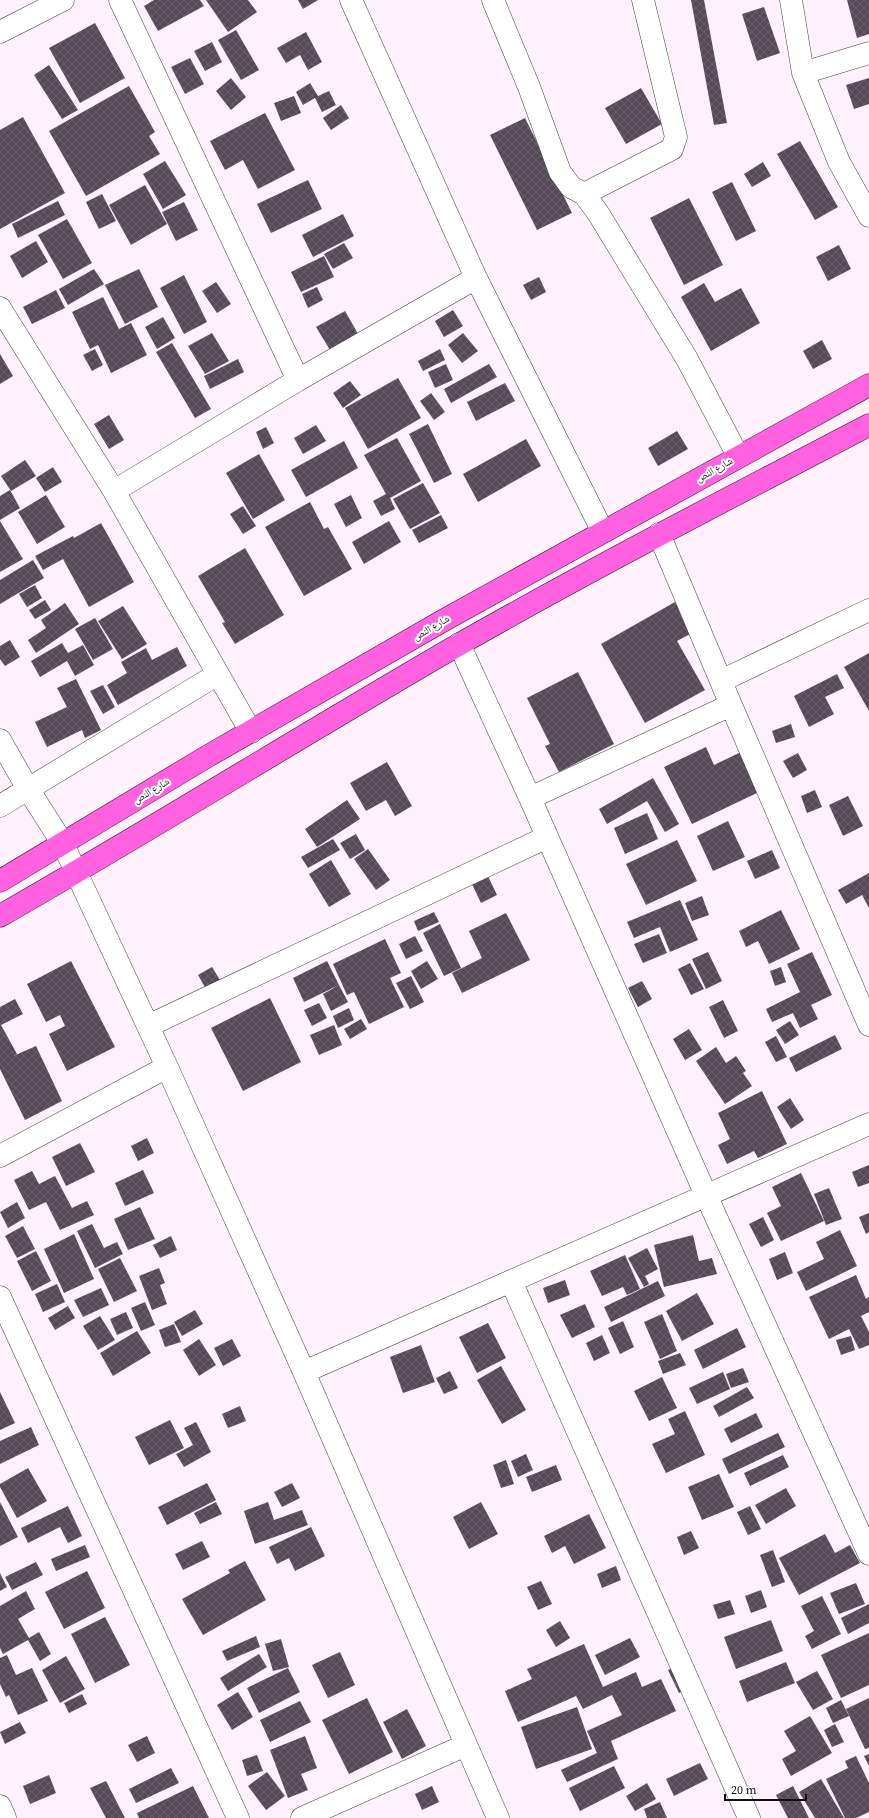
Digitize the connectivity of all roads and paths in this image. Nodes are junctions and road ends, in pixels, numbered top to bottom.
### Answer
1 (63, 0) edge
2 (120, 0) edge
3 (351, 0) edge
4 (493, 0) edge
5 (643, 0) edge
6 (791, 0) edge
7 (0, 32) edge
8 (869, 53) edge
9 (803, 73) junction
10 (584, 194) junction
11 (869, 216) edge
12 (476, 278) junction
13 (0, 308) edge
14 (298, 380) junction
15 (869, 385) edge
16 (869, 425) edge
17 (738, 456) junction
18 (114, 490) junction
19 (603, 532) junction
20 (659, 534) junction
21 (869, 610) edge
22 (459, 644) junction
23 (218, 674) junction
24 (721, 681) junction
25 (731, 705) junction
26 (251, 732) junction
27 (0, 740) edge
28 (28, 789) junction
29 (530, 798) junction
30 (0, 806) edge
31 (547, 837) junction
32 (62, 844) junction
33 (77, 872) junction
34 (0, 880) edge
35 (0, 916) edge
36 (869, 1025) edge
37 (148, 1026) junction
38 (167, 1067) junction
39 (869, 1124) edge
40 (0, 1156) edge
41 (706, 1195) junction
42 (512, 1281) junction
43 (0, 1297) edge
44 (304, 1372) junction
45 (869, 1554) edge
46 (466, 1746) junction
47 (0, 1806) edge
48 (5, 1818) edge
49 (238, 1818) edge
50 (302, 1818) edge
51 (498, 1818) edge
52 (749, 1818) edge

1 - 7 street
2 - 14 street
3 - 12 street
4 - 10 street
5 - 10 street
6 - 9 street
8 - 9 street
9 - 11 street
10 - 17 street
12 - 14 street
12 - 19 street
13 - 18 street
14 - 18 street
15 - 17 main road, شارع النص
16 - 20 main road
17 - 19 main road, شارع النص
18 - 23 street
19 - 26 main road, شارع النص
20 - 22 main road
20 - 24 street
21 - 24 street
22 - 29 street
22 - 33 main road
23 - 26 street
23 - 28 street
24 - 25 street
25 - 29 street
25 - 36 street
26 - 32 main road, شارع النص
27 - 28 street
28 - 30 street
28 - 32 street
29 - 31 street
31 - 37 street
31 - 41 street
32 - 33 street
32 - 34 main road, شارع النص
33 - 35 main road
33 - 37 street
37 - 38 street
38 - 40 street
38 - 44 street
39 - 41 street
41 - 42 street
41 - 45 street
42 - 44 street
42 - 52 street
43 - 49 street
44 - 46 street
46 - 50 street
46 - 51 street
47 - 48 street

